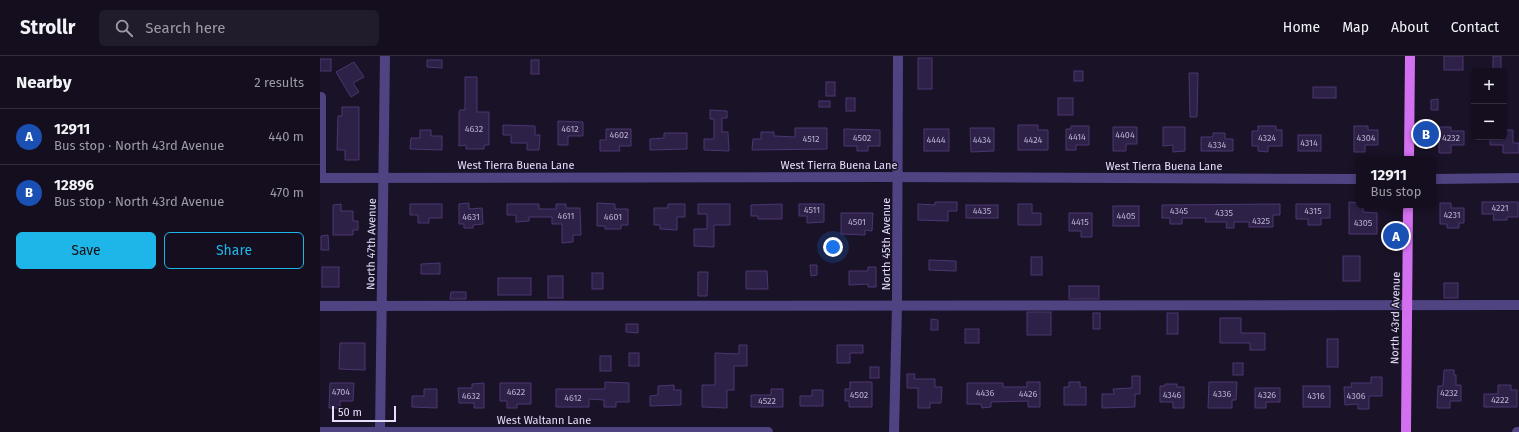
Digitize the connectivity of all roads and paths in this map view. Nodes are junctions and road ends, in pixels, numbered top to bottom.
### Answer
1 (385, 56) edge
2 (898, 56) edge
3 (1410, 56) edge
4 (321, 97) dead end
5 (1409, 156) edge
6 (898, 177) junction
7 (321, 178) edge
8 (384, 178) junction
9 (1519, 178) edge
10 (1356, 179) edge
11 (1436, 179) edge
12 (1408, 208) edge
13 (382, 305) junction
14 (897, 305) junction
15 (1519, 305) edge
16 (320, 306) edge
17 (1407, 306) junction
18 (320, 432) edge
19 (380, 432) edge
20 (768, 432) edge
21 (894, 432) edge
22 (1406, 432) edge

1 - 8 street, North 47th Avenue
2 - 6 street, North 45th Avenue
3 - 5 main road
4 - 7 street
6 - 8 street, West Tierra Buena Lane
6 - 10 street, West Tierra Buena Lane
6 - 14 street, North 45th Avenue
7 - 8 street, West Tierra Buena Lane
8 - 13 street, North 47th Avenue
9 - 11 street
12 - 17 main road, North 43rd Avenue
13 - 14 street
13 - 16 street
13 - 19 street, North 47th Avenue
14 - 17 street
14 - 21 street, North 45th Avenue
15 - 17 street
17 - 22 main road, North 43rd Avenue
18 - 19 street, West Waltann Lane
19 - 20 street, West Waltann Lane

